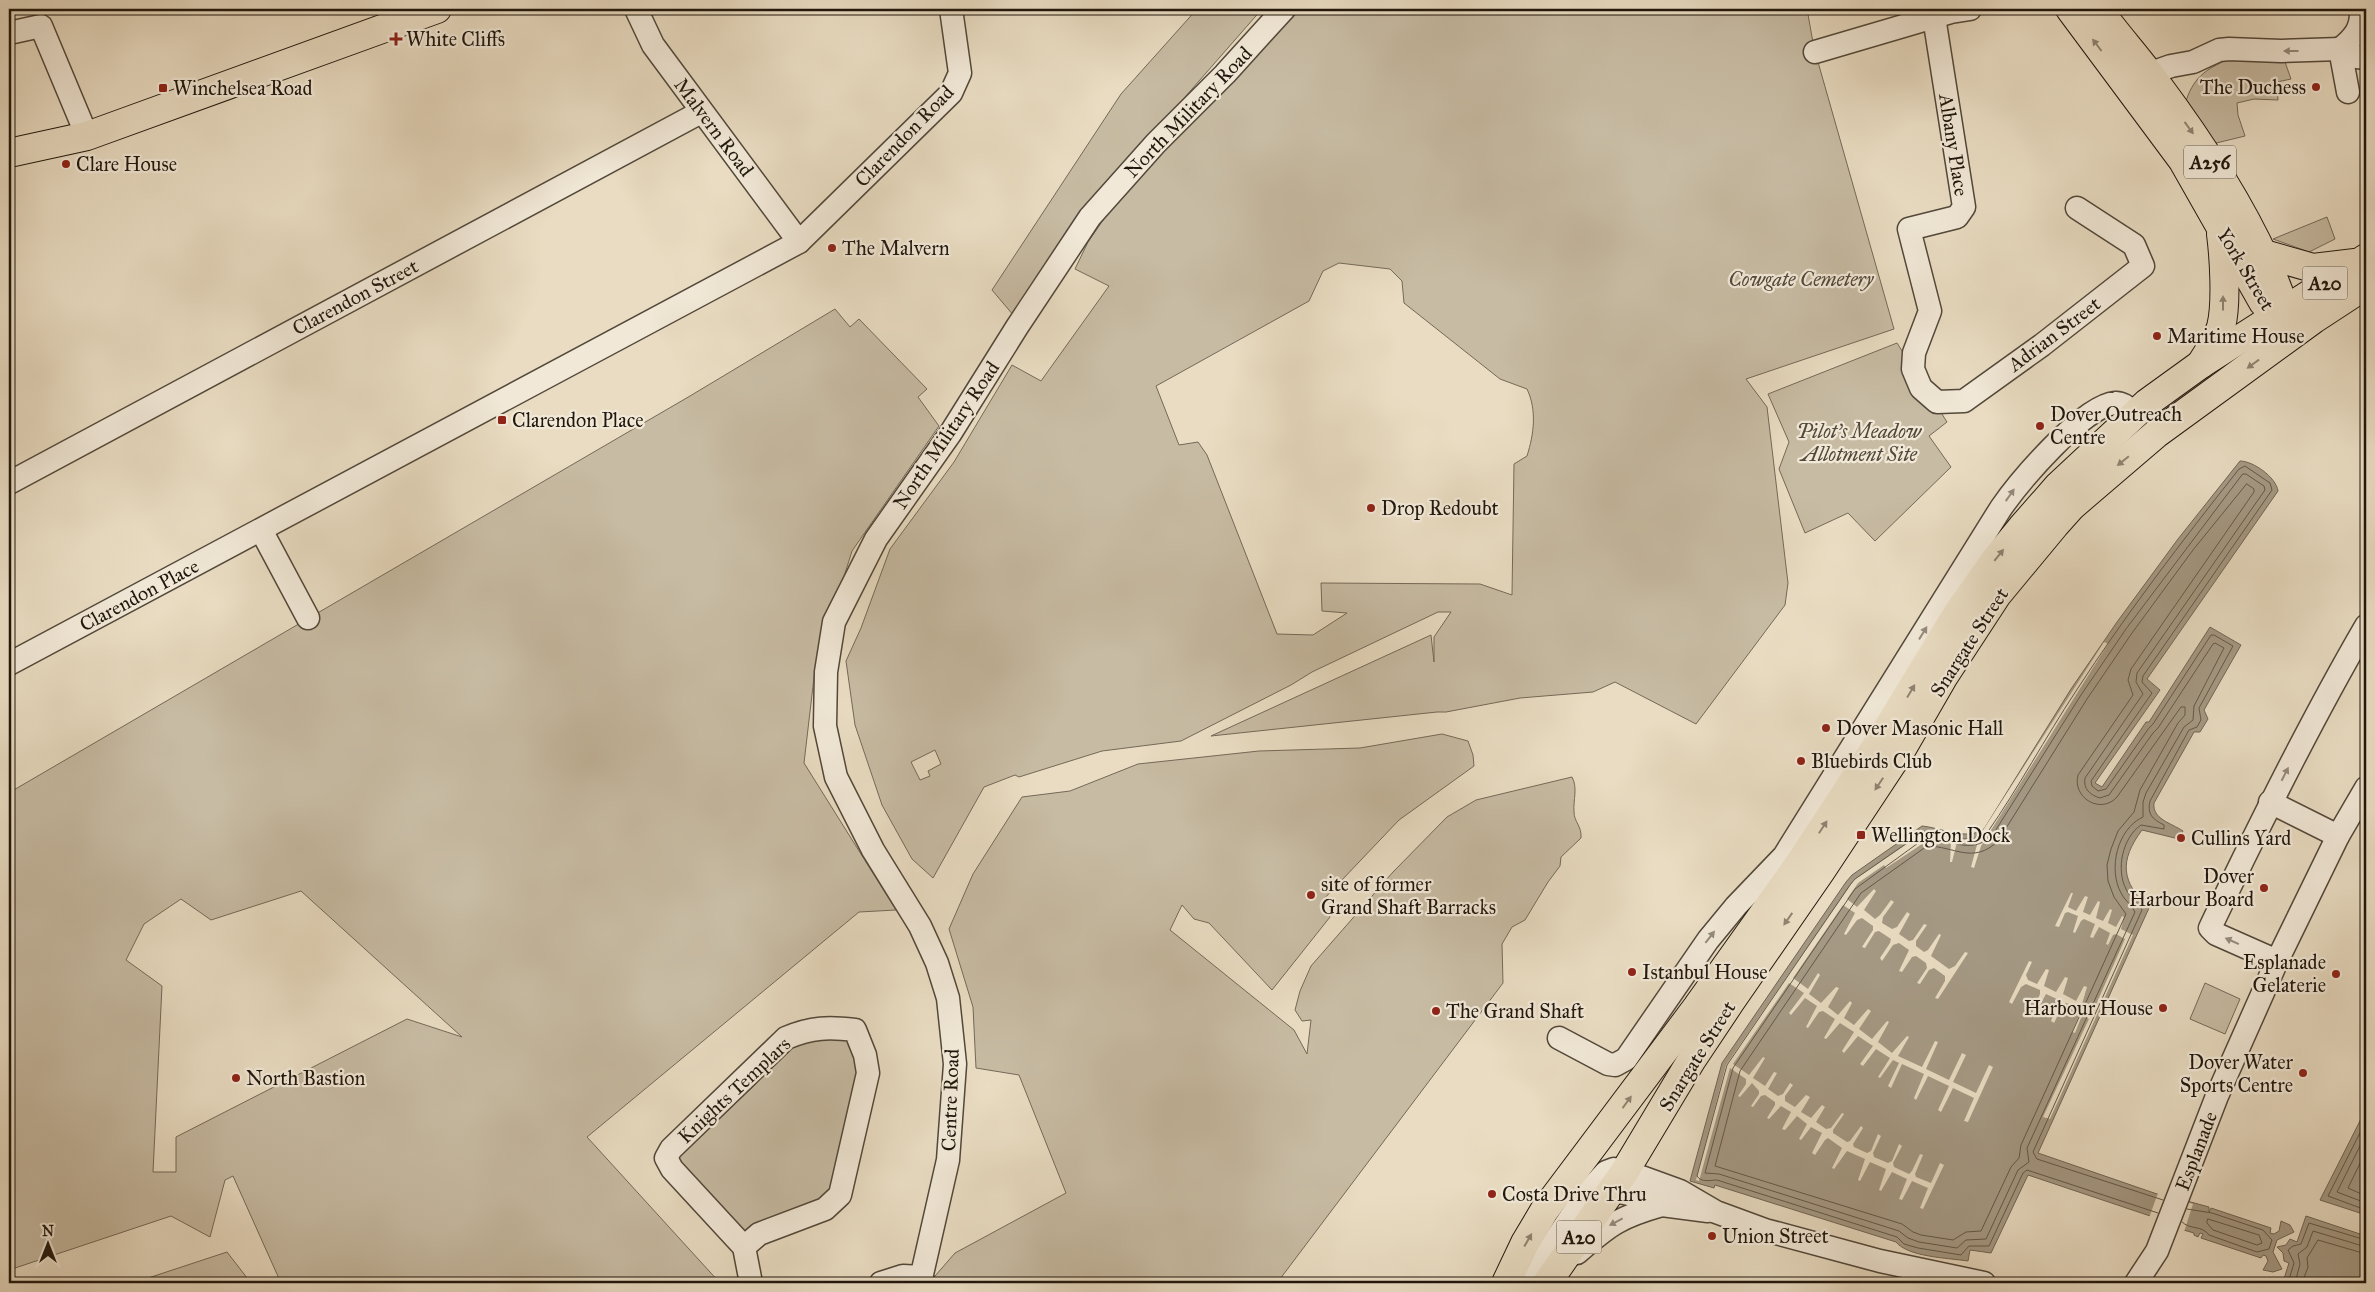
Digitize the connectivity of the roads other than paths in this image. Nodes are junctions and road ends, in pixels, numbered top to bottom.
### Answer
1 (437, 9) edge
2 (636, 9) edge
3 (951, 9) edge
4 (1284, 9) edge
5 (2070, 9) edge
6 (2098, 9) edge
7 (2361, 9) edge
8 (1951, 12) edge
9 (9, 33) edge
10 (2340, 49) junction
11 (1815, 52) dead end
12 (2366, 58) edge
13 (2193, 62) junction
14 (2150, 74) junction
15 (2124, 81) junction
16 (2348, 92) dead end
17 (2171, 103) junction
18 (702, 112) junction
19 (88, 136) junction
20 (9, 153) edge
21 (2076, 208) dead end
22 (2220, 228) junction
23 (799, 242) junction
24 (2264, 254) junction
25 (2362, 269) edge
26 (2284, 321) junction
27 (2201, 364) junction
28 (1964, 401) joint
29 (9, 483) edge
30 (261, 530) junction
31 (308, 618) dead end
32 (2366, 626) edge
33 (9, 664) edge
34 (2366, 788) edge
35 (2270, 802) junction
36 (2338, 836) junction
37 (1791, 860) junction
38 (920, 926) joint
39 (2276, 961) junction
40 (1653, 1020) junction
41 (1558, 1038) dead end
42 (1664, 1052) junction
43 (1597, 1141) junction
44 (1612, 1180) junction
45 (1662, 1205) junction
46 (1716, 1212) junction
47 (744, 1247) junction
48 (1552, 1276) edge
49 (921, 1280) edge
50 (751, 1283) edge
51 (881, 1283) edge
52 (1506, 1283) edge
53 (1526, 1283) edge
54 (1984, 1283) edge
55 (2136, 1283) edge

1 - 19 main road
2 - 18 street, Malvern Road
3 - 23 street, Clarendon Road
4 - 38 street, North Military Road
15 -> 5 main road, York Street / A256
6 - 14 main road, York Street / A256
7 - 10 street
8 - 11 street
8 - 28 street, Albany Place
9 - 19 street
10 - 12 street
10 -> 13 street
10 - 16 street
13 - 14 street
13 - 17 street
14 - 15 street
14 - 17 main road, York Street / A256
15 - 22 main road, York Street / A256
17 -> 24 main road, York Street / A256
18 - 23 street, Malvern Road
18 - 29 street, Clarendon Street
19 - 20 main road
21 - 28 street, Adrian Street
22 - 26 main road, York Street / A256
27 -> 22 main road
23 - 30 street, Clarendon Place
24 - 25 main road
24 - 26 main road, York Street / A256
25 - 26 main road, A20
26 - 27 main road, Snargate Street / A20
26 -> 44 main road, Snargate Street / A20
37 -> 27 main road, Snargate Street / A20
30 - 31 street
30 - 33 street, Clarendon Place
35 -> 32 street
34 - 36 street, Esplanade
35 - 36 street
39 -> 35 street
36 - 39 street, Esplanade
40 -> 37 street, Snargate Street
37 - 42 main road, Snargate Street / A20
38 - 49 street, Centre Road
39 - 55 street, Esplanade
40 - 41 street, Snargate Street
40 - 42 street, Snargate Street
43 -> 42 main road, Snargate Street / A20
43 - 44 street
52 -> 43 main road, A20
44 - 45 street
44 - 46 street
44 - 48 main road, A20
44 - 53 street
45 - 46 street
45 -> 48 street
46 - 54 street
47 - 47 street, Knights Templars
47 - 50 street
49 - 51 street

